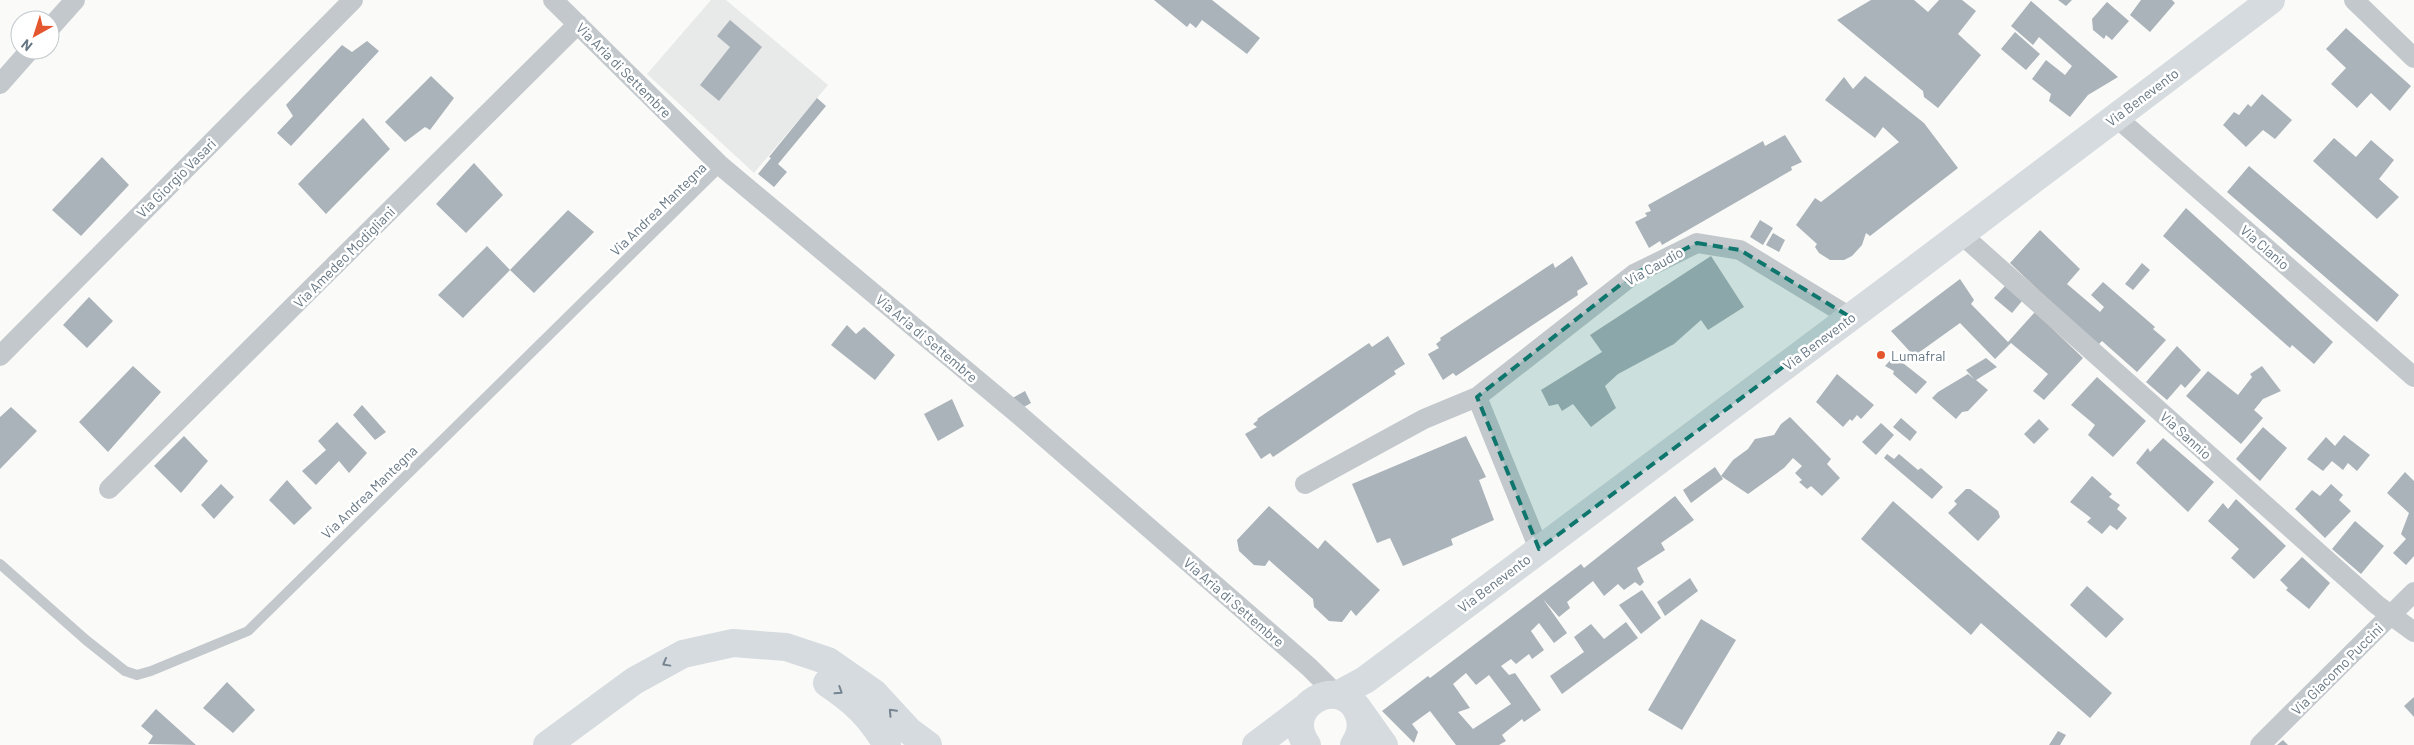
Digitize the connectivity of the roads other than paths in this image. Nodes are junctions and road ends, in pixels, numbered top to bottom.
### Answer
1 (75, 0) edge
2 (353, 0) edge
3 (553, 0) edge
4 (2271, 0) edge
5 (2354, 0) edge
6 (60, 17) edge
7 (578, 24) junction
8 (2414, 58) edge
9 (21, 60) edge
10 (0, 84) edge
11 (2116, 117) junction
12 (721, 166) junction
13 (1961, 234) junction
14 (1850, 318) junction
15 (0, 356) edge
16 (2414, 377) edge
17 (1476, 397) junction
18 (1306, 484) dead end
19 (109, 489) dead end
20 (1539, 549) junction
21 (0, 564) edge
22 (2414, 592) edge
23 (2392, 614) junction
24 (2414, 632) edge
25 (1328, 703) junction
26 (548, 745) edge
27 (575, 745) edge
28 (887, 745) edge
29 (928, 745) edge
30 (1256, 745) edge
31 (1308, 745) edge
32 (1354, 745) edge
33 (1384, 745) edge
34 (2260, 745) edge

1 - 6 street
2 - 15 street, Via Giorgio Vasari
3 - 7 street, Via Aria di Settembre
4 - 11 main road, Via Benevento
5 - 8 street
7 - 12 street, Via Aria di Settembre
7 - 19 street, Via Amedeo Modigliani
9 - 10 street
11 - 13 main road, Via Benevento
11 - 16 street, Via Clanio
12 - 21 lane, Via Andrea Mantegna
12 - 25 street, Via Aria di Settembre
13 - 14 main road, Via Benevento
13 - 23 street, Via Sannio
14 - 17 street, Via Caudio
14 - 20 main road, Via Benevento
17 - 18 street, Via Caudio
17 - 20 street
20 - 25 main road, Via Benevento
22 - 23 street, Via Giacomo Puccini
23 - 24 street, Via Sannio
23 - 34 street, Via Giacomo Puccini
25 - 30 main road
25 - 31 main road, Via Benevento
25 - 32 main road
25 - 33 main road
29 -> 26 main road
27 -> 28 main road

